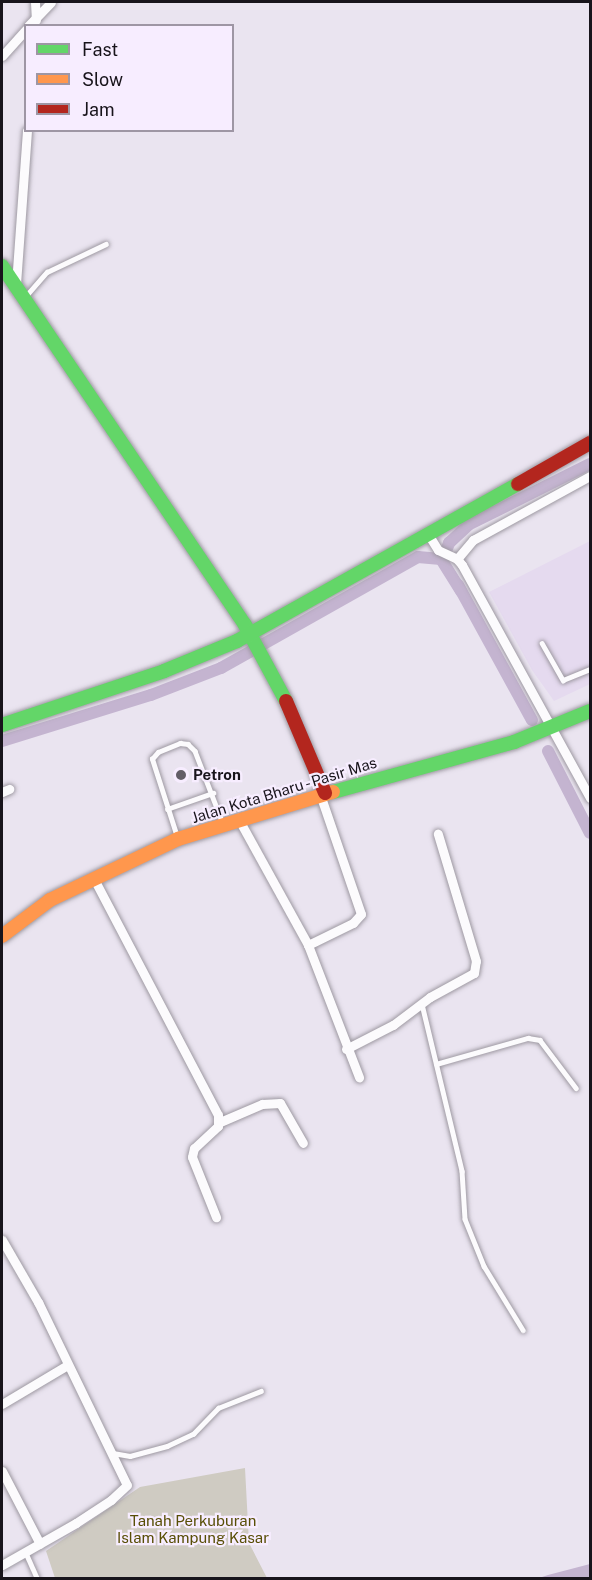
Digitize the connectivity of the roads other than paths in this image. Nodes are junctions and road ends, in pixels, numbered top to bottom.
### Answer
1 (35, 2) edge
2 (51, 2) edge
3 (36, 21) edge
4 (24, 30) edge
5 (2, 56) edge
6 (27, 132) edge
7 (106, 244) dead end
8 (2, 266) edge
9 (16, 284) junction
10 (25, 298) junction
11 (591, 444) edge
12 (591, 476) edge
13 (430, 537) junction
14 (457, 559) junction
15 (252, 642) junction
16 (542, 642) dead end
17 (591, 669) edge
18 (591, 711) edge
19 (2, 725) edge
20 (550, 729) junction
21 (213, 793) junction
22 (323, 794) junction
23 (591, 798) edge
24 (167, 809) junction
25 (237, 818) junction
26 (223, 823) junction
27 (438, 834) dead end
28 (178, 839) junction
29 (93, 877) junction
30 (2, 936) edge
31 (308, 945) junction
32 (421, 1003) junction
33 (346, 1048) junction
34 (436, 1064) junction
35 (359, 1077) dead end
36 (576, 1088) dead end
37 (220, 1122) junction
38 (303, 1143) dead end
39 (216, 1217) dead end
40 (2, 1240) edge
41 (523, 1330) dead end
42 (66, 1366) junction
43 (261, 1391) dead end
44 (2, 1404) edge
45 (113, 1453) junction
46 (2, 1471) edge
47 (40, 1544) junction
48 (26, 1553) junction
49 (2, 1565) edge
50 (37, 1578) edge

1 - 3 street
2 - 3 street
4 - 5 street
6 - 9 street
7 - 10 lane
8 - 9 main road
9 - 10 main road
10 - 15 main road
11 - 13 main road
12 - 14 street
13 - 14 street
13 - 15 main road
14 - 20 street
15 - 19 main road
15 - 22 main road
16 - 17 lane
18 - 20 main road, Jalan Kota Bharu - Pasir Mas
20 - 22 main road, Jalan Kota Bharu - Pasir Mas
20 - 23 street
21 - 24 lane
21 - 24 lane
21 - 26 lane
22 - 25 main road, Jalan Kota Bharu - Pasir Mas
22 - 31 street
24 - 28 lane
25 - 26 main road, Jalan Kota Bharu - Pasir Mas
25 - 31 street
26 - 28 main road, Jalan Kota Bharu - Pasir Mas
27 - 32 street
28 - 29 main road, Jalan Kota Bharu - Pasir Mas
29 - 30 main road, Jalan Kota Bharu - Pasir Mas
29 - 37 street
31 - 33 street
32 - 33 street
32 - 34 lane
33 - 35 street
34 - 36 lane
34 - 41 lane
37 - 38 street
37 - 39 street
40 - 42 street
42 - 44 street
42 - 45 street
43 - 45 lane
45 - 47 street
46 - 47 street
47 - 48 street
48 - 49 street
48 - 50 lane

